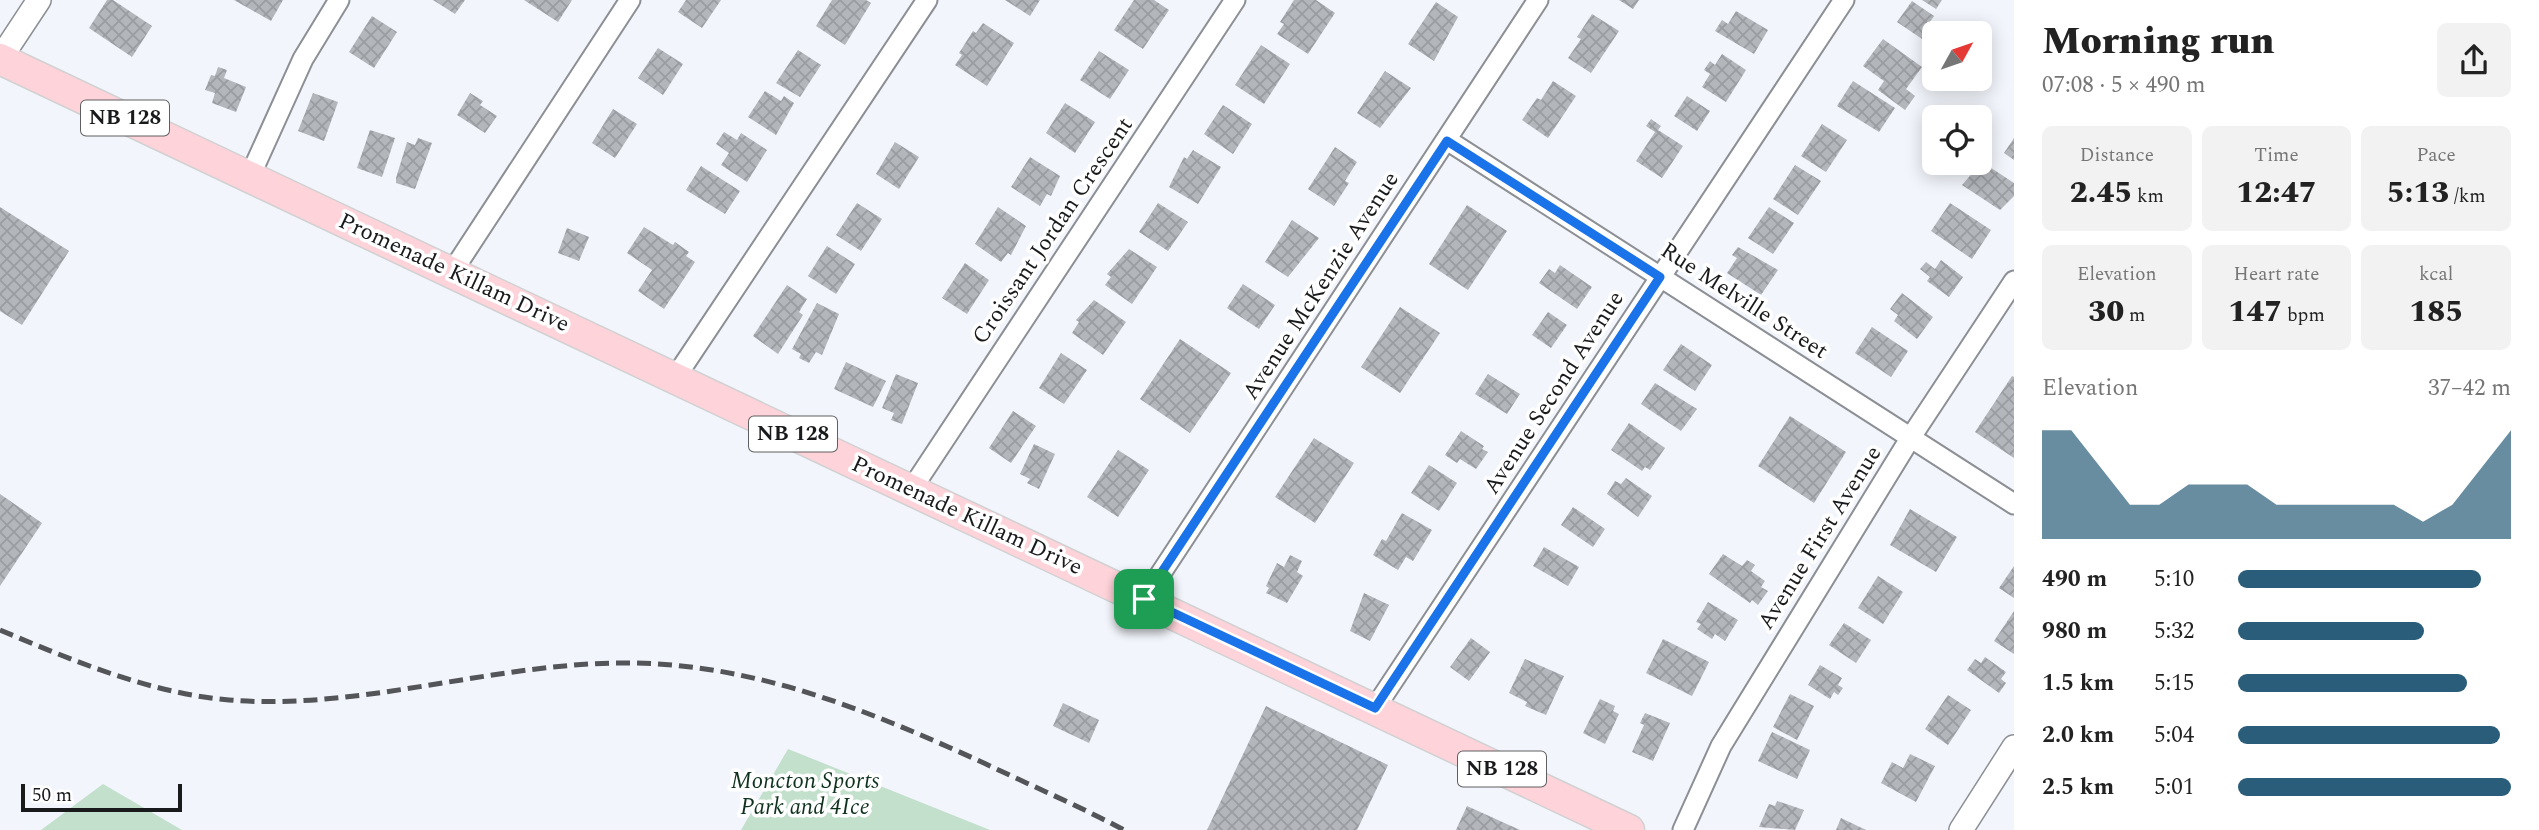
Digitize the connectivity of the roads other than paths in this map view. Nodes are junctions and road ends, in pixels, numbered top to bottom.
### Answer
1 (38, 0) edge
2 (339, 0) edge
3 (630, 0) edge
4 (927, 0) edge
5 (1235, 0) edge
6 (1538, 0) edge
7 (1844, 0) edge
8 (0, 59) edge
9 (1447, 141) junction
10 (250, 176) junction
11 (452, 272) junction
12 (1660, 277) junction
13 (2014, 281) edge
14 (675, 379) junction
15 (1912, 437) junction
16 (911, 489) junction
17 (2014, 505) edge
18 (1144, 599) junction
19 (1375, 708) junction
20 (2014, 747) edge
21 (1982, 795) junction
22 (1629, 830) edge
23 (1684, 830) edge
24 (1961, 830) edge
25 (1974, 830) edge

1 - 8 street
2 - 10 street
3 - 11 street
4 - 14 street
5 - 16 street, Croissant Jordan Crescent
6 - 9 street, Avenue McKenzie Avenue
7 - 12 street, Avenue Second Avenue
8 - 10 main road, Promenade Killam Drive / NB 128
9 - 12 street, Rue Melville Street
9 - 18 street, Avenue McKenzie Avenue
10 - 11 main road, Promenade Killam Drive / NB 128
11 - 14 main road, Promenade Killam Drive / NB 128
12 - 15 street, Rue Melville Street
12 - 19 street, Avenue Second Avenue
13 - 15 street, Avenue First Avenue
14 - 16 main road, Promenade Killam Drive / NB 128
15 - 17 street, Rue Melville Street
15 - 23 street, Avenue First Avenue
16 - 18 main road, Promenade Killam Drive / NB 128
18 - 19 main road, Promenade Killam Drive / NB 128
19 - 22 main road, Promenade Killam Drive / NB 128
20 - 21 street
21 - 24 street
21 - 25 street

